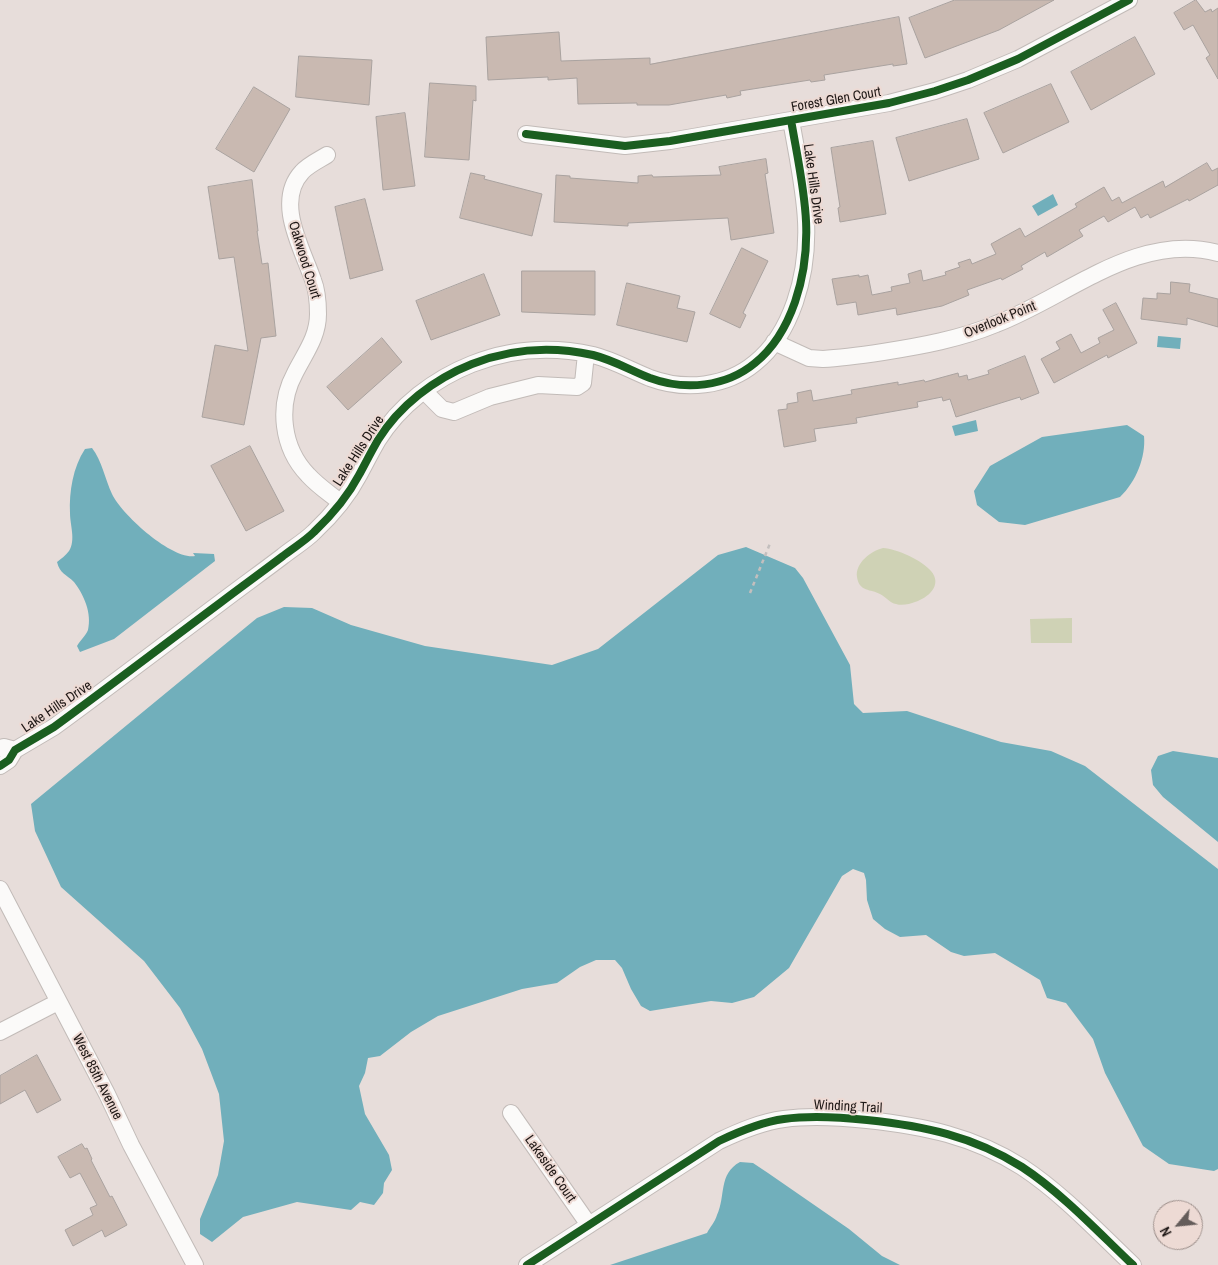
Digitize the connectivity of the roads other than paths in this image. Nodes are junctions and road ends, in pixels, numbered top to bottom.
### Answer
1 (1129, 0) edge
2 (791, 120) junction
3 (526, 134) dead end
4 (327, 155) dead end
5 (1218, 253) edge
6 (774, 342) junction
7 (586, 354) junction
8 (424, 391) junction
9 (340, 502) junction
10 (7, 749) edge
11 (0, 766) edge
12 (0, 889) edge
13 (58, 1002) junction
14 (0, 1032) edge
15 (511, 1113) dead end
16 (589, 1225) junction
17 (195, 1265) edge
18 (527, 1265) edge
19 (1133, 1265) edge

1 - 2 street, Forest Glen Court
2 - 3 street, Forest Glen Court
2 - 6 street, Lake Hills Drive
4 - 9 street, Oakwood Court
5 - 6 street, Overlook Point
6 - 7 street, Lake Hills Drive
7 - 8 street, Lake Hills Drive
7 - 8 street
8 - 9 street, Lake Hills Drive
9 - 10 street, Lake Hills Drive
10 - 11 street, Lake Hills Drive
12 - 13 street, West 85th Avenue
13 - 14 street
13 - 17 street, West 85th Avenue
15 - 16 street, Lakeside Court
16 - 18 street, Winding Trail
16 - 19 street, Winding Trail

